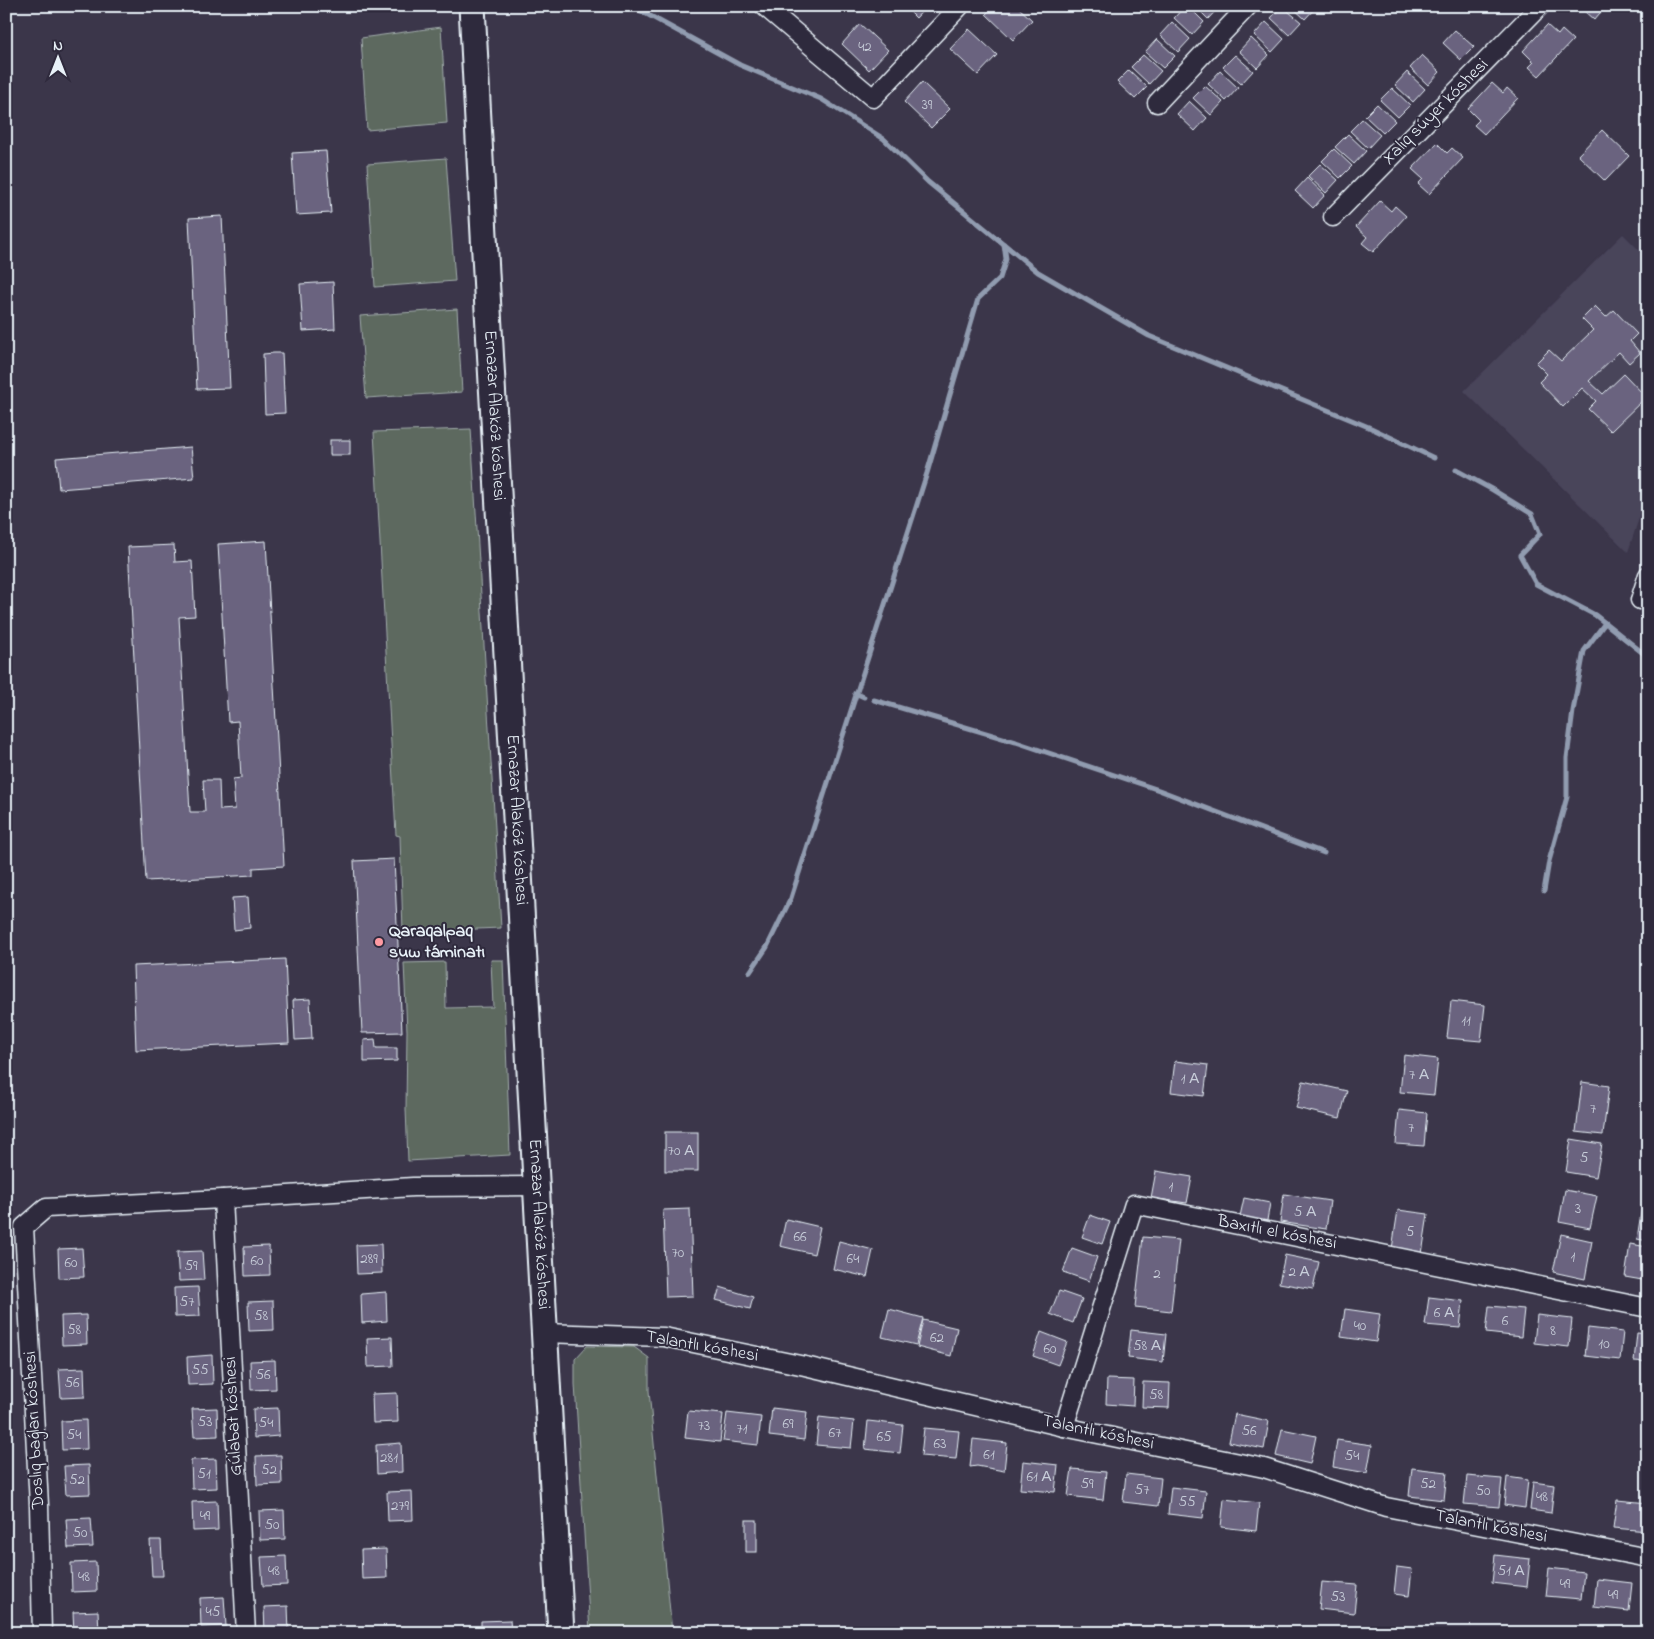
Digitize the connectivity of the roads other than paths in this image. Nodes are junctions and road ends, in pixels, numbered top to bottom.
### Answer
1 (472, 6) edge
2 (764, 6) edge
3 (960, 6) edge
4 (1248, 6) edge
5 (1540, 6) edge
6 (1157, 103) dead end
7 (1333, 217) dead end
8 (1648, 575) edge
9 (1640, 600) dead end
10 (536, 1186) junction
11 (223, 1200) junction
12 (1648, 1308) edge
13 (544, 1333) junction
14 (1064, 1427) junction
15 (1648, 1558) edge
16 (42, 1633) edge
17 (246, 1633) edge
18 (561, 1633) edge

1 - 10 main road, Ernazar Alakóz kóshesi
2 - 3 street
4 - 6 street
5 - 7 street, Xalıq súyer kóshesi
8 - 9 street
10 - 11 street
10 - 13 main road, Ernazar Alakóz kóshesi
11 - 16 street, Doslıq baǵları kóshesi
11 - 17 street, Gúlabat kóshesi
12 - 14 street, Baxıtlı el kóshesi
13 - 14 street, Talantlı kóshesi
13 - 18 main road, Ernazar Alakóz kóshesi
14 - 15 street, Talantlı kóshesi

